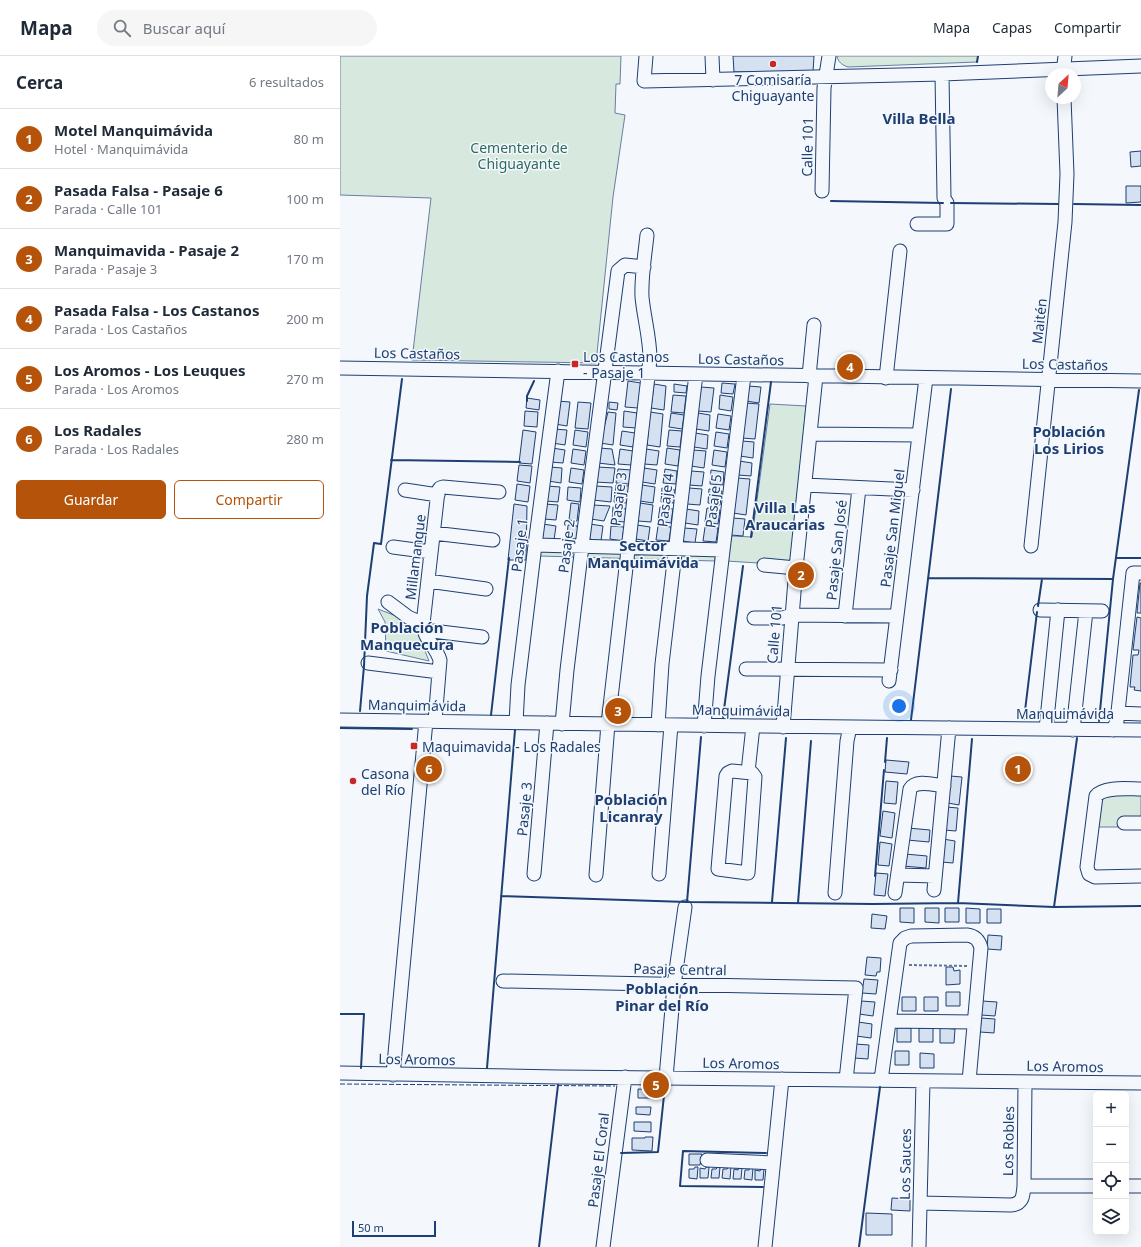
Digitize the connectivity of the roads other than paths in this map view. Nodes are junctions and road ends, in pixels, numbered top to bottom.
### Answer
1 (646, 56) edge
2 (712, 56) edge
3 (829, 56) edge
4 (1065, 56) edge
5 (1141, 66) edge
6 (1064, 68) edge
7 (1081, 71) edge
8 (1045, 72) edge
9 (942, 74) junction
10 (826, 77) junction
11 (713, 80) junction
12 (1064, 104) edge
13 (822, 191) dead end
14 (917, 224) dead end
15 (647, 235) dead end
16 (900, 251) dead end
17 (644, 267) junction
18 (814, 325) dead end
19 (340, 368) edge
20 (558, 371) junction
21 (604, 373) junction
22 (648, 373) junction
23 (696, 374) junction
24 (744, 375) junction
25 (812, 376) junction
26 (886, 378) junction
27 (926, 378) junction
28 (1048, 380) junction
29 (1141, 381) edge
30 (810, 434) junction
31 (919, 435) junction
32 (805, 485) junction
33 (859, 488) junction
34 (404, 490) dead end
35 (913, 490) junction
36 (439, 491) junction
37 (499, 492) dead end
38 (433, 534) junction
39 (493, 540) dead end
40 (535, 545) junction
41 (582, 546) junction
42 (1031, 546) dead end
43 (393, 547) dead end
44 (628, 548) junction
45 (675, 549) junction
46 (723, 550) junction
47 (431, 552) junction
48 (764, 565) dead end
49 (796, 568) junction
50 (1141, 573) edge
51 (428, 581) junction
52 (486, 589) dead end
53 (388, 602) dead end
54 (1040, 610) dead end
55 (1058, 610) junction
56 (1086, 611) junction
57 (1102, 611) dead end
58 (792, 615) junction
59 (845, 616) junction
60 (897, 616) junction
61 (754, 618) dead end
62 (423, 627) junction
63 (482, 637) dead end
64 (368, 663) dead end
65 (746, 669) dead end
66 (787, 669) junction
67 (439, 672) junction
68 (1118, 713) junction
69 (1141, 714) edge
70 (340, 720) edge
71 (431, 721) junction
72 (516, 723) junction
73 (547, 723) junction
74 (562, 724) junction
75 (608, 724) junction
76 (665, 725) junction
77 (704, 726) junction
78 (753, 726) junction
79 (783, 727) junction
80 (850, 728) junction
81 (949, 728) junction
82 (1046, 729) junction
83 (1073, 730) junction
84 (1113, 730) junction
85 (1141, 730) edge
86 (748, 772) junction
87 (944, 786) junction
88 (1141, 789) edge
89 (1124, 823) dead end
90 (1141, 823) edge
91 (534, 874) dead end
92 (660, 874) dead end
93 (596, 875) dead end
94 (898, 875) junction
95 (935, 876) junction
96 (1141, 876) edge
97 (934, 890) dead end
98 (835, 893) dead end
99 (895, 893) dead end
100 (685, 907) dead end
101 (503, 981) dead end
102 (674, 984) junction
103 (889, 1021) junction
104 (974, 1022) junction
105 (340, 1073) edge
106 (393, 1075) junction
107 (625, 1078) junction
108 (666, 1078) junction
109 (782, 1079) junction
110 (846, 1080) junction
111 (881, 1080) junction
112 (923, 1081) junction
113 (969, 1081) junction
114 (1025, 1082) junction
115 (1141, 1083) edge
116 (707, 1160) dead end
117 (774, 1163) junction
118 (1024, 1186) junction
119 (1093, 1186) edge
120 (1129, 1186) edge
121 (1141, 1186) edge
122 (920, 1203) junction
123 (603, 1247) edge
124 (765, 1247) edge
125 (919, 1247) edge

1 - 11 street
2 - 11 street
3 - 10 street, Calle 101
4 - 6 street
5 - 7 street
8 - 9 street
9 - 10 street
9 - 14 street
10 - 11 street
10 - 13 street, Calle 101
12 - 28 street, Maitén
15 - 17 street, Pasaje 3
16 - 26 street
17 - 21 street, Pasaje 2
17 - 22 street, Pasaje 3
18 - 25 street, Calle 101
19 - 20 street, Los Castaños
20 - 21 street, Los Castaños
20 - 40 street, Pasaje 1
21 - 22 street, Los Castaños
21 - 41 street, Pasaje 2
22 - 23 street, Los Castaños
22 - 44 street, Pasaje 3
23 - 24 street, Los Castaños
23 - 45 street, Pasaje 4
24 - 25 street, Los Castaños
24 - 46 street, Pasaje 5
25 - 26 street, Los Castaños
25 - 30 street, Calle 101
26 - 27 street, Los Castaños
27 - 28 street, Los Castaños
27 - 31 street, Pasaje San Miguel
28 - 29 street, Los Castaños
28 - 42 street, Maitén
30 - 31 street
30 - 32 street, Calle 101
31 - 35 street, Pasaje San Miguel
32 - 33 street
32 - 49 street, Calle 101
33 - 35 street
33 - 59 street, Pasaje San José
34 - 36 street
35 - 60 street, Pasaje San Miguel
36 - 37 street
36 - 38 street, Millamanque
38 - 39 street
38 - 47 street, Millamanque
40 - 41 street
40 - 72 street, Pasaje 1
41 - 44 street
41 - 74 street, Pasaje 2
43 - 47 street
44 - 45 street
44 - 75 street, Pasaje 3
45 - 46 street
45 - 76 street, Pasaje 4
46 - 77 street, Pasaje 5
47 - 51 street, Millamanque
48 - 49 street
49 - 58 street, Calle 101
50 - 68 street
51 - 52 street
51 - 62 street, Millamanque
53 - 62 street
54 - 55 street
55 - 56 street
55 - 82 street
56 - 57 street
56 - 83 street
58 - 59 street
58 - 61 street
58 - 66 street, Calle 101
59 - 60 street
60 - 66 street, Pasaje San Miguel
62 - 63 street
62 - 67 street
64 - 67 street
65 - 66 street
66 - 79 street, Calle 101
67 - 71 street
68 - 69 street
68 - 84 street
70 - 71 street, Manquimávida
71 - 72 street, Manquimávida
71 - 106 street
72 - 73 street, Manquimávida
73 - 74 street, Manquimávida
73 - 91 street, Pasaje 3
74 - 75 street, Manquimávida
75 - 76 street, Manquimávida
75 - 93 street
76 - 77 street, Manquimávida
76 - 92 street
77 - 78 street, Manquimávida
78 - 79 street, Manquimávida
78 - 86 street
79 - 80 street, Manquimávida
80 - 81 street, Manquimávida
80 - 98 street
81 - 82 street, Manquimávida
81 - 87 street
82 - 83 street, Manquimávida
83 - 84 street, Manquimávida
84 - 85 street, Manquimávida
86 - 86 street
87 - 94 street
87 - 95 street
88 - 96 street
89 - 90 street
94 - 95 street
94 - 99 street
95 - 97 street
100 - 102 street
101 - 102 street, Pasaje Central
102 - 108 street
102 - 110 street, Pasaje Central
103 - 104 street
103 - 104 street
103 - 111 street
104 - 113 street
105 - 106 street, Los Aromos
106 - 107 street, Los Aromos
107 - 108 street, Los Aromos
107 - 123 street, Pasaje El Coral
108 - 109 street, Los Aromos
109 - 110 street, Los Aromos
109 - 117 street
110 - 111 street, Los Aromos
111 - 112 street, Los Aromos
112 - 113 street, Los Aromos
112 - 122 street, Los Sauces
113 - 114 street, Los Aromos
114 - 115 street, Los Aromos
114 - 118 street, Los Robles
116 - 117 street
117 - 124 street
118 - 119 street
118 - 122 street, Los Robles
120 - 121 street
122 - 125 street, Los Sauces

